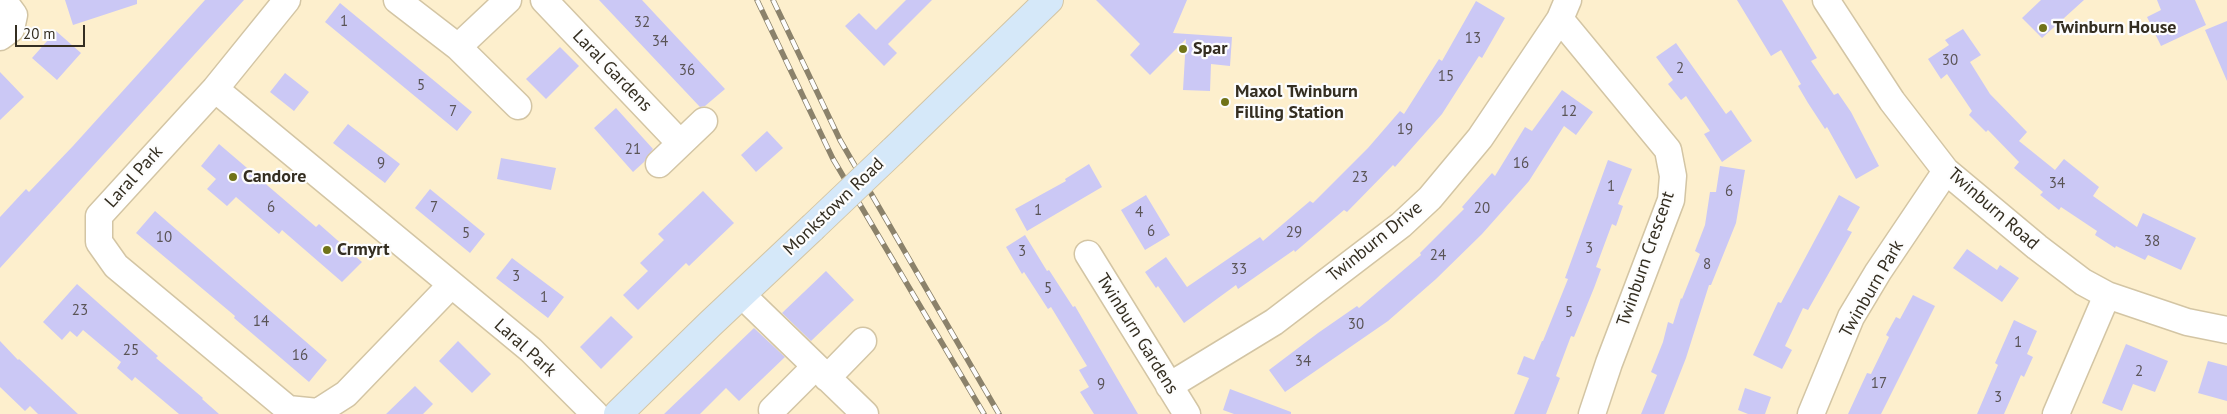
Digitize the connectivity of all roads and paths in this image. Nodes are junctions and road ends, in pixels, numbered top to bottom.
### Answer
1 (4, 0) edge
2 (287, 0) edge
3 (396, 0) edge
4 (508, 0) edge
5 (544, 0) edge
6 (1049, 0) edge
7 (1826, 0) edge
8 (1564, 9) edge
9 (0, 37) edge
10 (458, 47) junction
11 (215, 89) junction
12 (518, 106) dead end
13 (704, 121) dead end
14 (680, 143) junction
15 (659, 164) dead end
16 (1946, 170) junction
17 (1088, 254) dead end
18 (451, 285) junction
19 (742, 295) junction
20 (2107, 295) junction
21 (2227, 330) edge
22 (862, 341) dead end
23 (821, 372) junction
24 (1168, 386) junction
25 (772, 410) dead end
26 (595, 414) edge
27 (618, 414) edge
28 (865, 414) edge
29 (1187, 414) edge
30 (1592, 414) edge
31 (1811, 414) edge
32 (2056, 414) edge

1 - 9 street
2 - 11 street
3 - 10 street
4 - 10 street
5 - 14 street, Laral Gardens
6 - 19 street, Monkstown Road, bridge
7 - 16 street, Twinburn Road
8 - 24 street, Twinburn Drive
8 - 30 street, Twinburn Crescent
10 - 12 street
11 - 18 street, Laral Park
11 - 18 street, Laral Park
13 - 14 street
14 - 15 street
16 - 20 street, Twinburn Road
16 - 31 street, Twinburn Park
17 - 24 street, Twinburn Gardens
18 - 26 street, Laral Park
19 - 23 street
19 - 27 street, Monkstown Road
20 - 21 street, Twinburn Road
20 - 32 street
22 - 23 street
23 - 25 street
23 - 28 street
24 - 29 street, Twinburn Gardens

